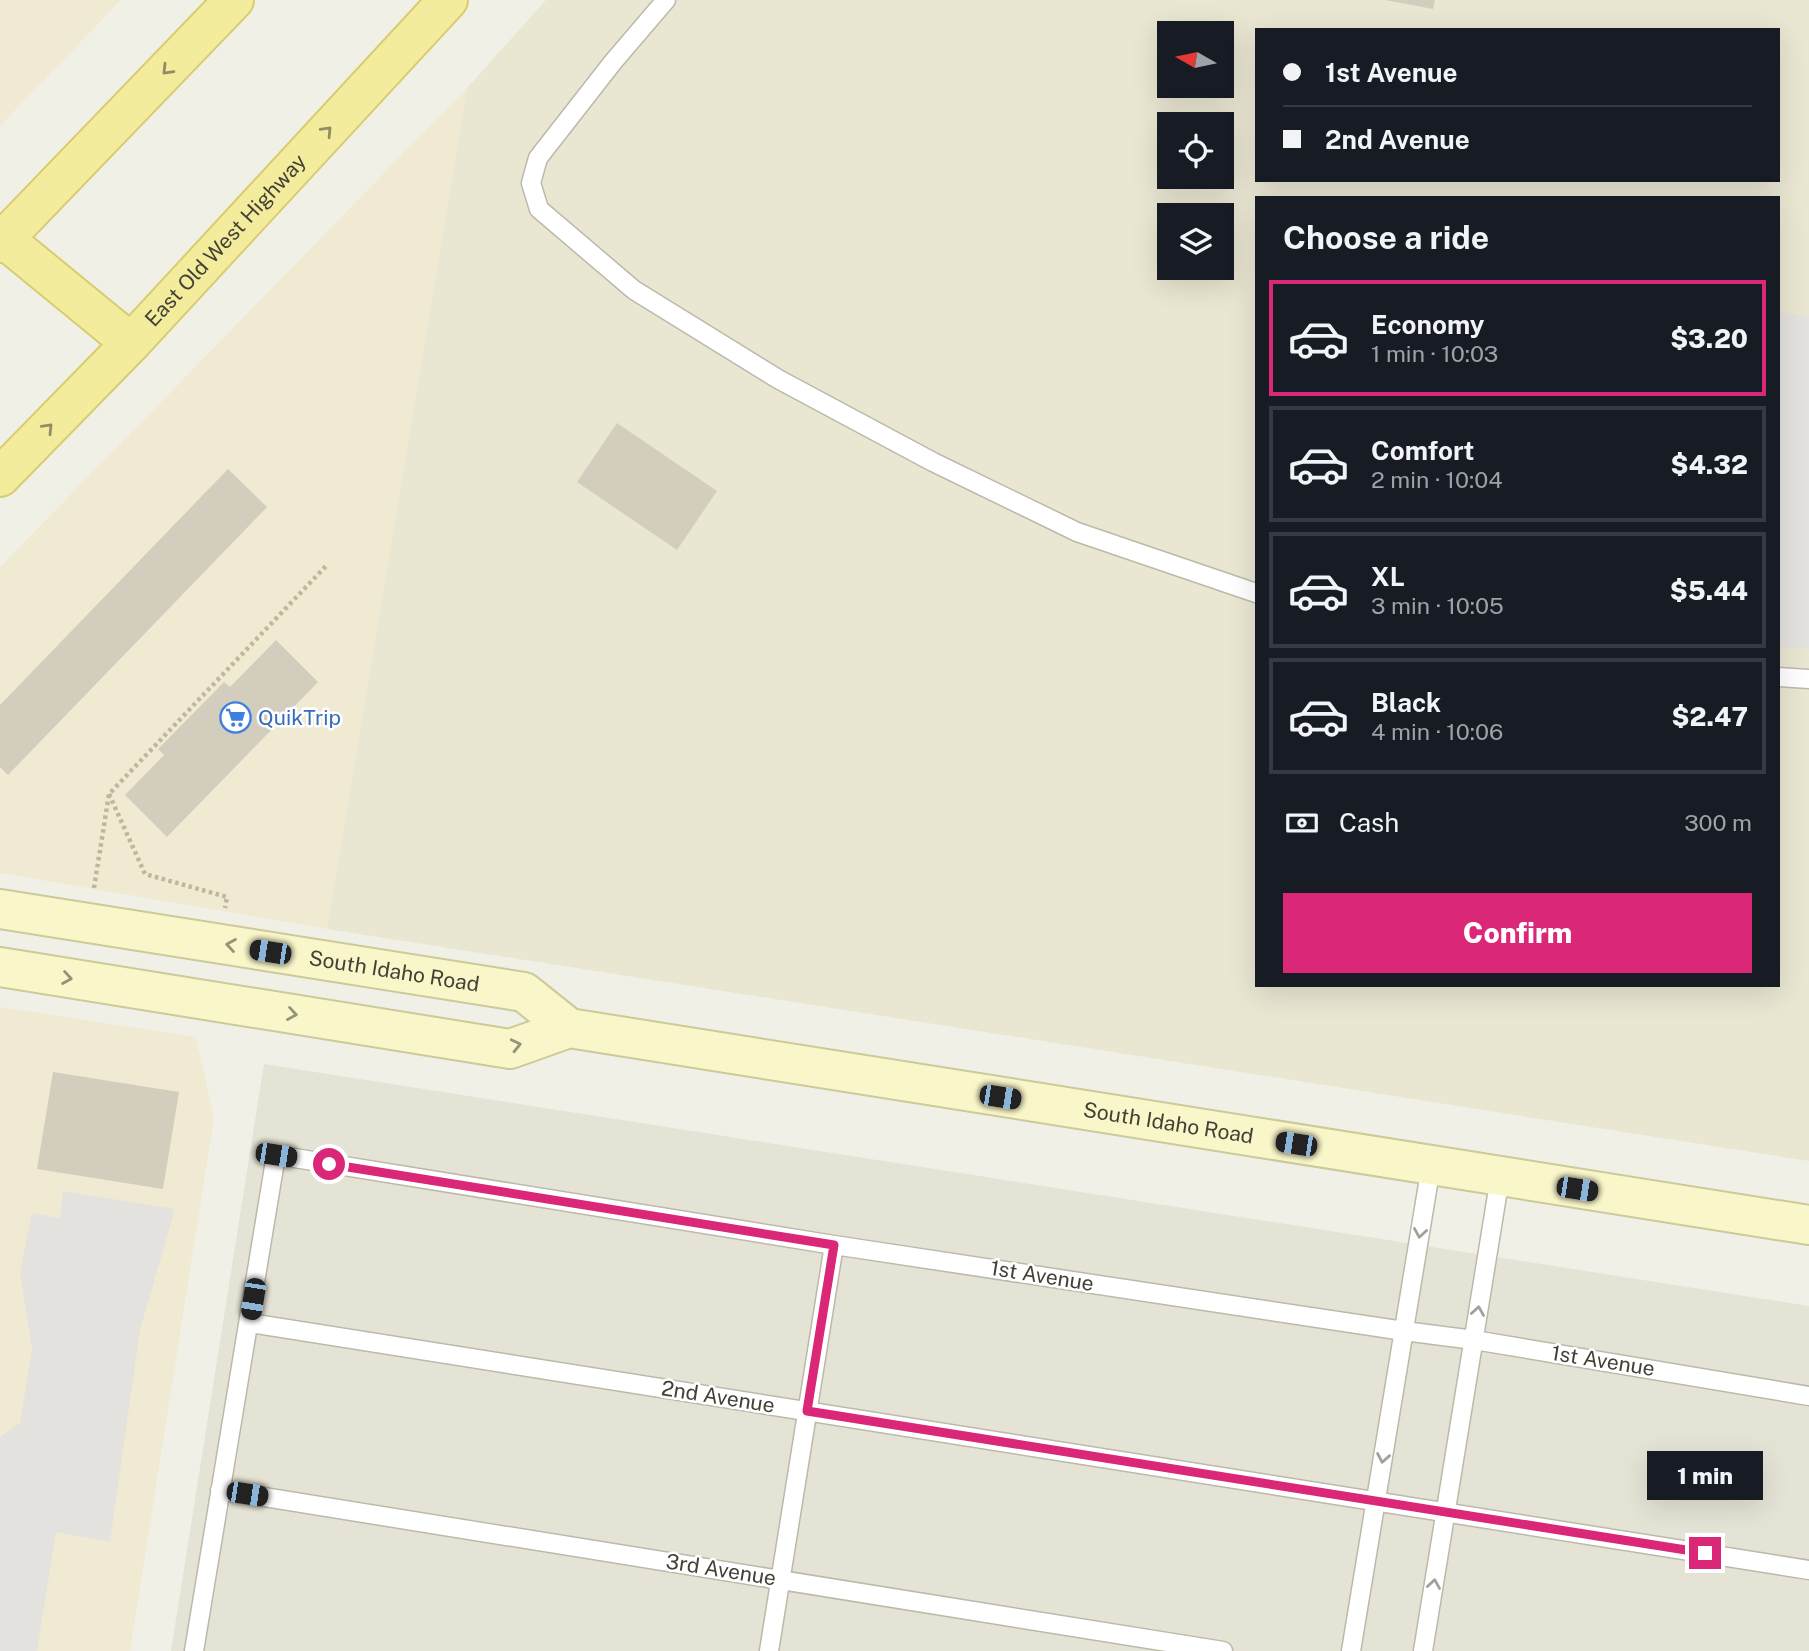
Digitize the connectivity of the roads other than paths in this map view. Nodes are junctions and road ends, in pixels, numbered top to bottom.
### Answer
1 (233, 0) edge
2 (424, 0) edge
3 (448, 0) edge
4 (666, 0) edge
5 (375, 79) junction
6 (1, 239) edge
7 (131, 343) junction
8 (0, 477) edge
9 (1255, 593) edge
10 (1780, 677) edge
11 (1809, 679) edge
12 (0, 909) edge
13 (0, 967) edge
14 (569, 1028) junction
15 (1431, 1166) junction
16 (1500, 1177) junction
17 (1809, 1225) edge
18 (834, 1245) junction
19 (250, 1323) junction
20 (1405, 1331) junction
21 (1474, 1340) junction
22 (1809, 1395) edge
23 (807, 1411) junction
24 (220, 1490) junction
25 (1376, 1501) junction
26 (1446, 1512) junction
27 (1809, 1570) edge
28 (780, 1579) junction
29 (194, 1651) edge
30 (769, 1651) edge
31 (1223, 1651) edge
32 (1351, 1651) edge
33 (1423, 1651) edge

1 -> 6 main road
2 - 5 main road
3 - 5 main road, East Old West Highway
4 - 9 lane
7 -> 5 main road, East Old West Highway
6 - 7 main road
8 -> 7 main road, East Old West Highway
10 - 11 lane
14 -> 12 main road, South Idaho Road
13 -> 14 main road, South Idaho Road
14 - 15 main road, South Idaho Road
15 - 16 main road, South Idaho Road
15 -> 20 lane
16 - 17 main road, South Idaho Road
21 -> 16 lane
18 - 19 lane, 1st Avenue
18 - 20 lane, 1st Avenue
18 - 23 lane
19 - 23 lane, 2nd Avenue
19 - 24 lane
20 - 21 lane, 1st Avenue
20 -> 25 lane
21 - 22 lane, 1st Avenue
21 - 26 lane
23 - 25 lane, 2nd Avenue
23 - 28 lane
24 - 28 lane, 3rd Avenue
24 - 29 lane
25 - 26 lane, 2nd Avenue
25 - 32 lane
26 - 27 lane, 2nd Avenue
33 -> 26 lane
28 - 30 lane
28 - 31 lane, 3rd Avenue

